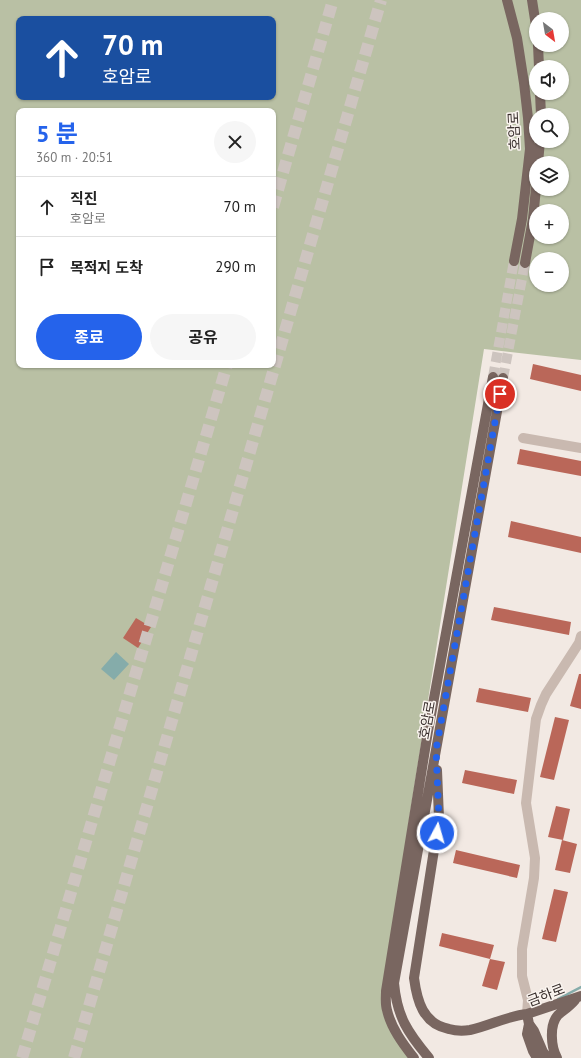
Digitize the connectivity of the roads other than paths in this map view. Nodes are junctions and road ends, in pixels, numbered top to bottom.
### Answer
1 (507, 0) edge
2 (532, 0) edge
3 (534, 12) edge
4 (535, 196) edge
5 (514, 261) tunnel mouth
6 (525, 263) tunnel mouth
7 (523, 438) dead end
8 (581, 448) edge
9 (581, 636) edge
10 (436, 750) junction
11 (579, 997) edge
12 (528, 1019) junction
13 (414, 1058) edge
14 (429, 1058) edge
15 (537, 1058) edge
16 (548, 1058) edge
17 (557, 1058) edge

1 - 5 main road, 호암로
2 - 3 main road
4 - 6 main road
7 - 8 street
9 - 12 street
10 - 12 main road
10 - 13 main road, 호암로
10 - 14 main road, 호암로
11 - 12 main road, 금하로
11 - 17 main road
12 - 15 main road, 금하로
12 - 16 main road, 금하로

